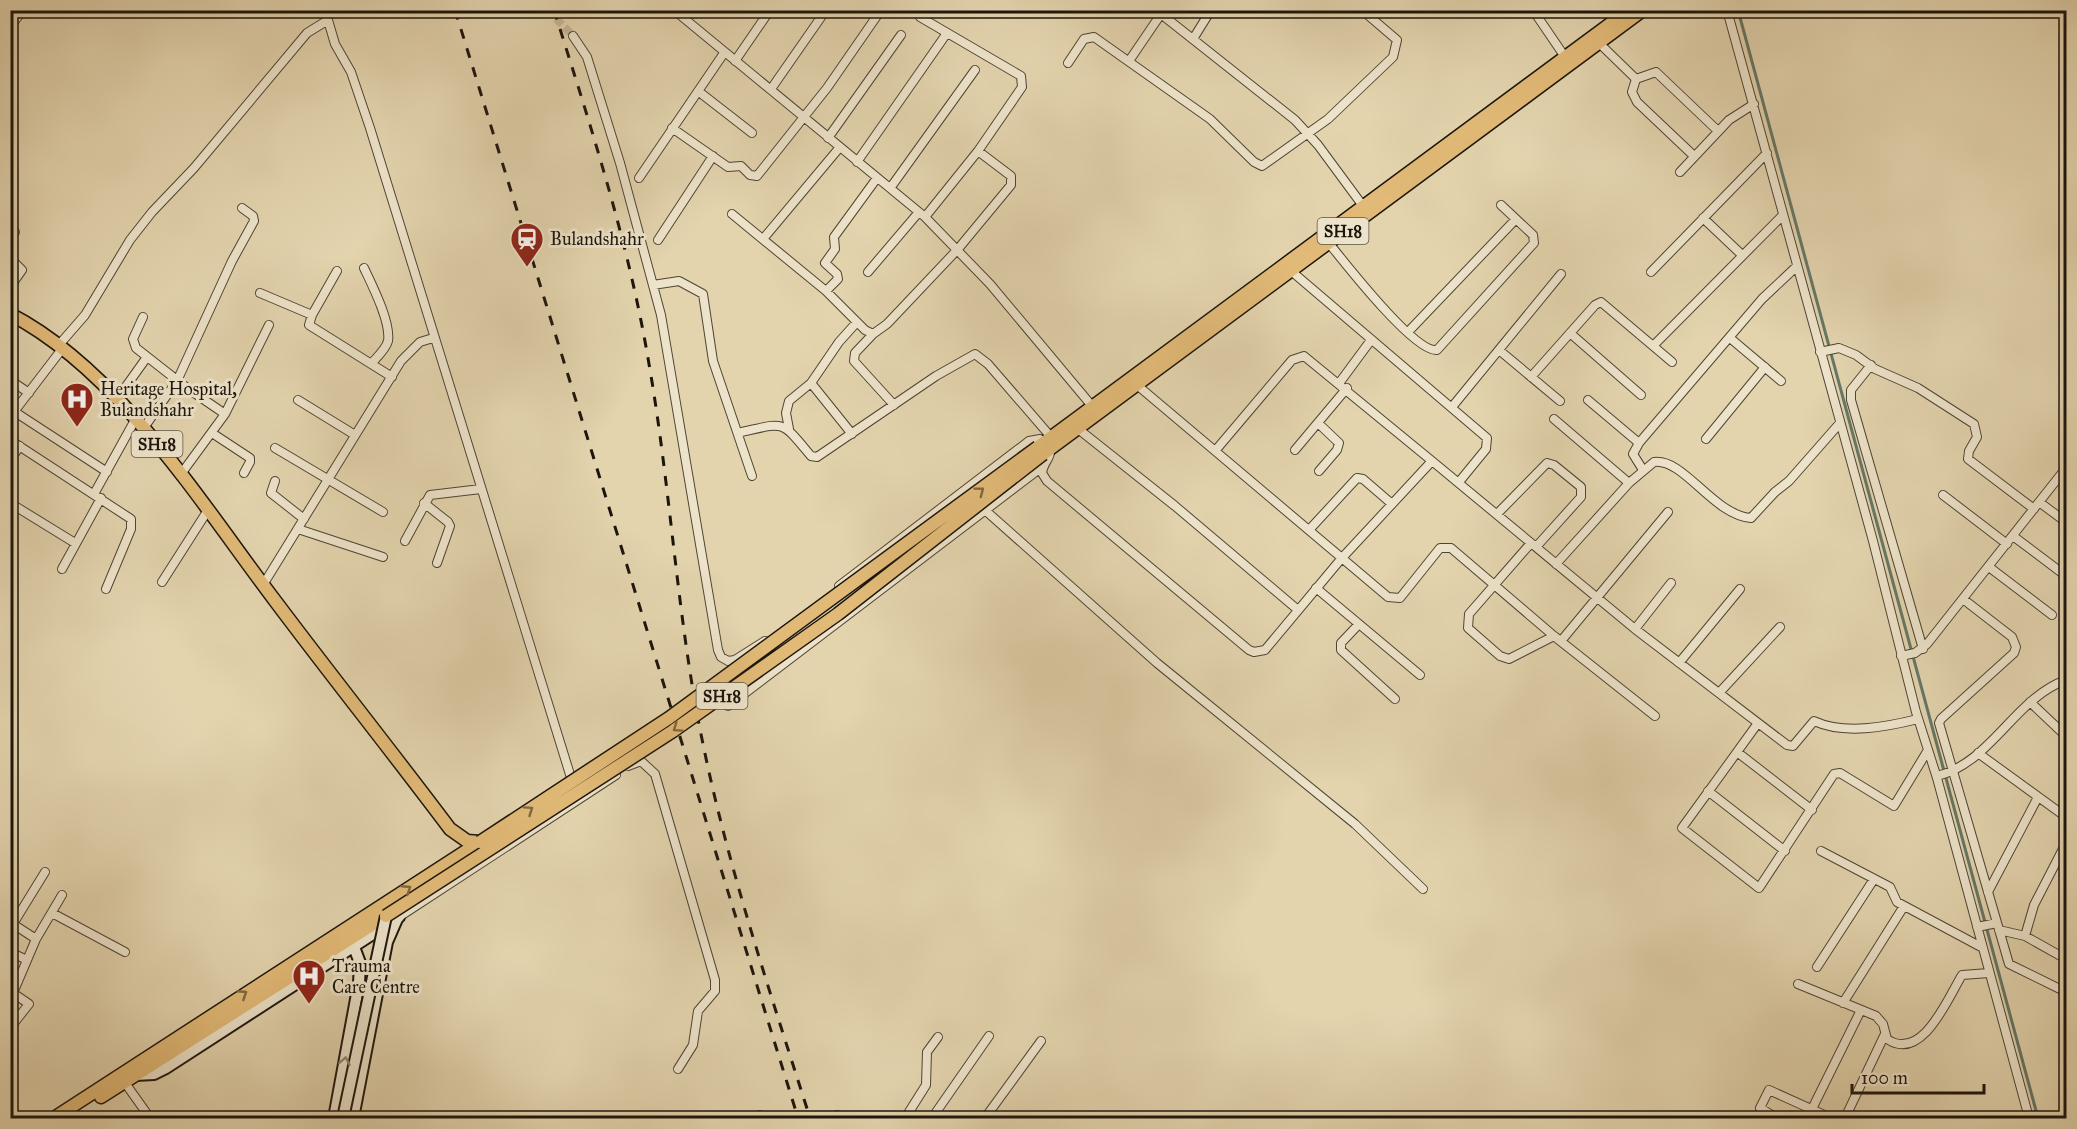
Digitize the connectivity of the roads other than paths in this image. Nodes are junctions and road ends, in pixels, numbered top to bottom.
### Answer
1 (22, 10) edge
2 (325, 10) edge
3 (674, 10) edge
4 (770, 10) edge
5 (826, 10) edge
6 (881, 10) edge
7 (1211, 10) edge
8 (1362, 10) edge
9 (1435, 10) edge
10 (1443, 10) edge
11 (1533, 10) edge
12 (1629, 10) edge
13 (1643, 10) edge
14 (1726, 10) edge
15 (1158, 12) edge
16 (920, 16) dead end
17 (328, 20) junction
18 (10, 27) edge
19 (947, 33) junction
20 (901, 35) dead end
21 (573, 36) tunnel mouth
22 (1193, 39) junction
23 (1599, 43) junction
24 (724, 53) junction
25 (1565, 57) junction
26 (735, 61) junction
27 (1128, 62) junction
28 (1068, 63) dead end
29 (975, 70) dead end
30 (1636, 79) junction
31 (771, 89) junction
32 (698, 91) junction
33 (1754, 104) junction
34 (803, 117) junction
35 (672, 128) junction
36 (1718, 131) junction
37 (752, 133) dead end
38 (1309, 135) junction
39 (828, 138) junction
40 (840, 147) junction
41 (978, 152) junction
42 (1767, 153) junction
43 (713, 156) junction
44 (1694, 156) junction
45 (857, 162) junction
46 (1680, 172) dead end
47 (877, 177) junction
48 (639, 178) dead end
49 (891, 187) junction
50 (1501, 205) dead end
51 (1363, 206) junction
52 (242, 208) dead end
53 (732, 214) dead end
54 (922, 214) junction
55 (1782, 215) junction
56 (1703, 218) junction
57 (1516, 219) junction
58 (764, 239) junction
59 (658, 240) dead end
60 (1328, 242) junction
61 (957, 249) junction
62 (1742, 255) junction
63 (10, 258) edge
64 (1796, 267) junction
65 (364, 268) dead end
66 (1290, 270) junction
67 (337, 271) dead end
68 (868, 272) dead end
69 (1651, 272) dead end
70 (1561, 274) dead end
71 (653, 285) junction
72 (10, 287) edge
73 (826, 291) junction
74 (260, 293) dead end
75 (10, 314) edge
76 (312, 315) junction
77 (143, 317) dead end
78 (857, 322) junction
79 (269, 325) dead end
80 (1408, 332) junction
81 (1570, 333) junction
82 (873, 334) junction
83 (433, 338) junction
84 (1730, 338) junction
85 (1371, 340) junction
86 (1653, 346) junction
87 (60, 348) junction
88 (1498, 350) junction
89 (1822, 351) junction
90 (147, 357) junction
91 (1672, 362) dead end
92 (371, 364) junction
93 (1871, 366) junction
94 (1765, 367) junction
95 (392, 377) junction
96 (1531, 377) junction
97 (10, 380) edge
98 (177, 381) junction
99 (1781, 381) dead end
100 (1340, 382) junction
101 (811, 383) junction
102 (1137, 385) junction
103 (1347, 388) junction
104 (29, 393) junction
105 (1641, 394) dead end
106 (117, 399) junction
107 (298, 400) dead end
108 (1588, 400) dead end
109 (1560, 401) dead end
110 (894, 405) junction
111 (1092, 406) junction
112 (1452, 407) junction
113 (225, 414) junction
114 (13, 415) edge
115 (1554, 419) dead end
116 (1317, 423) junction
117 (1840, 423) junction
118 (139, 424) junction
119 (789, 429) junction
120 (1077, 429) junction
121 (212, 433) junction
122 (738, 433) junction
123 (355, 435) junction
124 (852, 435) junction
125 (1706, 439) dead end
126 (10, 440) edge
127 (1639, 443) junction
128 (20, 446) junction
129 (1045, 446) junction
130 (275, 448) dead end
131 (1295, 450) dead end
132 (1215, 451) junction
133 (10, 460) edge
134 (1432, 461) junction
135 (1042, 467) junction
136 (2067, 468) edge
137 (1643, 470) junction
138 (1320, 471) dead end
139 (107, 472) junction
140 (244, 473) dead end
141 (181, 474) junction
142 (752, 476) dead end
143 (329, 478) junction
144 (275, 481) dead end
145 (1459, 482) junction
146 (1629, 483) junction
147 (481, 489) junction
148 (1943, 495) dead end
149 (98, 496) junction
150 (10, 503) edge
151 (424, 503) junction
152 (1392, 504) junction
153 (2036, 506) junction
154 (208, 510) junction
155 (986, 511) junction
156 (383, 512) dead end
157 (1668, 512) dead end
158 (1497, 514) junction
159 (304, 519) junction
160 (2067, 522) edge
161 (298, 529) junction
162 (1309, 530) junction
163 (2013, 536) junction
164 (405, 541) dead end
165 (75, 543) junction
166 (2007, 544) junction
167 (1534, 545) junction
168 (383, 557) dead end
169 (1341, 559) junction
170 (437, 563) dead end
171 (1556, 564) junction
172 (1989, 567) junction
173 (62, 569) dead end
174 (2067, 576) edge
175 (162, 582) dead end
176 (1671, 583) dead end
177 (1493, 584) junction
178 (263, 585) junction
179 (1316, 588) junction
180 (106, 589) dead end
181 (1740, 589) dead end
182 (1596, 597) junction
183 (1963, 599) junction
184 (1298, 610) junction
185 (2052, 615) dead end
186 (1359, 624) junction
187 (1780, 627) dead end
188 (1635, 629) junction
189 (1558, 639) junction
190 (1912, 653) junction
191 (1679, 663) junction
192 (1420, 675) dead end
193 (2067, 680) edge
194 (1719, 693) junction
195 (1395, 699) dead end
196 (2030, 702) junction
197 (728, 706) dead end
198 (1655, 716) dead end
199 (1918, 719) junction
200 (1758, 723) junction
201 (2067, 736) edge
202 (1928, 750) junction
203 (1737, 752) junction
204 (1978, 753) junction
205 (1944, 773) junction
206 (572, 781) junction
207 (1708, 791) junction
208 (2038, 796) junction
209 (1812, 810) junction
210 (2067, 817) edge
211 (480, 842) junction
212 (2067, 843) edge
213 (1785, 851) junction
214 (1821, 851) dead end
215 (45, 872) dead end
216 (1874, 879) junction
217 (1423, 889) dead end
218 (1988, 892) junction
219 (62, 895) dead end
220 (1904, 906) junction
221 (52, 913) junction
222 (386, 916) junction
223 (399, 917) junction
224 (1989, 926) junction
225 (2025, 936) junction
226 (36, 939) junction
227 (354, 947) junction
228 (1983, 948) junction
229 (10, 952) edge
230 (125, 952) dead end
231 (2067, 959) edge
232 (27, 960) junction
233 (1817, 966) dead end
234 (1989, 973) junction
235 (1798, 984) dead end
236 (12, 992) edge
237 (2067, 992) edge
238 (1843, 1003) junction
239 (1860, 1010) junction
240 (12, 1024) edge
241 (1885, 1034) junction
242 (989, 1036) dead end
243 (938, 1037) dead end
244 (1041, 1041) dead end
245 (678, 1069) dead end
246 (126, 1077) junction
247 (1812, 1109) junction
248 (54, 1119) edge
249 (68, 1119) edge
250 (150, 1119) edge
251 (334, 1119) edge
252 (343, 1119) edge
253 (353, 1119) edge
254 (914, 1119) edge
255 (932, 1119) edge
256 (986, 1119) edge
257 (1777, 1119) edge
258 (1832, 1119) edge
259 (1845, 1119) edge
260 (2030, 1119) edge

1 - 18 street
2 - 17 street
3 - 24 street
4 - 26 street
5 - 31 street
6 - 34 street
7 - 22 street
8 - 38 street
9 - 10 street
11 - 25 street
12 - 25 main road, SH18
13 - 23 main road, SH18
14 - 33 street
15 - 22 street
15 - 27 street
16 - 19 street
17 - 83 street
17 - 87 street
19 - 41 street
19 - 45 street
20 - 39 street
21 - 71 street
22 - 38 street
23 - 30 street
23 - 60 main road, SH18
24 - 26 street
24 - 32 street
25 - 51 main road, SH18
26 - 31 street
27 - 28 street
27 - 38 street
29 - 49 street
30 - 36 street
30 - 44 street
31 - 34 street
32 - 35 street
32 - 37 street
33 - 36 street
33 - 42 street
34 - 39 street
34 - 43 street
35 - 43 street
35 - 48 street
36 - 44 street
38 - 51 street
39 - 40 street
40 - 45 street
40 - 58 street
41 - 54 street
41 - 61 street
42 - 55 street
42 - 56 street
43 - 59 street
44 - 46 street
45 - 47 street
47 - 49 street
47 - 73 street
49 - 54 street
50 - 57 street
51 - 111 main road, SH18
52 - 98 street
53 - 58 street
54 - 61 street
54 - 68 street
55 - 62 street
55 - 64 street
56 - 62 street
56 - 69 street
57 - 80 street
57 - 80 street
58 - 73 street
60 - 66 main road, SH18
60 - 80 street
61 - 82 street
61 - 111 street
62 - 86 street
63 - 72 street
64 - 84 street
64 - 89 street
65 - 92 street
66 - 85 street
66 - 102 main road, SH18
67 - 76 street
70 - 88 street
71 - 122 street
71 - 129 street
73 - 78 street
74 - 76 street
75 - 87 main road, SH18
76 - 92 street
77 - 90 street
78 - 82 street
78 - 101 street
79 - 113 street
81 - 86 street
81 - 96 street
81 - 105 street
82 - 110 street
83 - 95 street
83 - 147 street
84 - 94 street
84 - 127 street
85 - 100 street
85 - 112 street
86 - 91 street
87 - 104 street
87 - 106 main road, SH18
88 - 96 street
88 - 112 street
89 - 93 street
89 - 117 street
90 - 98 street
90 - 106 street
92 - 95 street
93 - 153 street
93 - 190 street
94 - 99 street
94 - 125 street
95 - 123 street
96 - 109 street
97 - 104 street
98 - 113 street
98 - 118 street
100 - 103 street
100 - 132 street
101 - 119 street
101 - 124 street
102 - 120 main road, SH18
102 - 132 street
103 - 116 street
103 - 134 street
104 - 114 street
106 - 118 main road, SH18
107 - 123 street
108 - 127 street
110 - 124 street
110 - 129 street
111 - 129 main road, SH18
112 - 145 street
113 - 121 street
114 - 139 street
115 - 146 street
116 - 131 street
116 - 138 street
117 - 137 street
117 - 190 street
118 - 139 street
118 - 141 main road, SH18
119 - 122 street
119 - 124 street
120 - 129 main road, SH18
120 - 184 street
121 - 140 street
121 - 141 street
122 - 142 street
123 - 143 street
126 - 128 street
127 - 137 street
128 - 133 street
128 - 149 street
129 - 135 street
206 -> 129 main road, SH18, bridge
129 -> 222 main road, SH18, bridge
130 - 143 street
132 - 162 street
134 - 145 street
134 - 152 street
135 - 155 street
135 - 184 street
136 - 153 street
137 - 146 street
139 - 149 street
141 - 154 main road, SH18
143 - 156 street
143 - 159 street
144 - 159 street
145 - 158 street
146 - 171 street
147 - 151 street
147 - 206 street
148 - 166 street
149 - 165 street
149 - 180 street
150 - 165 street
151 - 164 street
151 - 170 street
152 - 162 street
152 - 169 street
153 - 160 street
153 - 163 street
154 - 175 street
154 - 178 main road, SH18
155 - 197 street
155 - 217 street
157 - 182 street
158 - 167 street
158 - 167 street
159 - 161 street
161 - 168 street
161 - 178 street
162 - 169 street
163 - 166 street
163 - 174 street
165 - 173 street
166 - 172 street
167 - 171 street
167 - 177 street
169 - 177 street
169 - 179 street
171 - 182 street
172 - 183 street
172 - 185 street
176 - 188 street
177 - 189 street
177 - 189 street
178 - 211 main road, SH18
179 - 184 street
179 - 186 street
181 - 191 street
182 - 188 street
182 - 189 street
183 - 190 street
183 - 205 street
186 - 192 street
186 - 195 street
187 - 194 street
188 - 191 street
189 - 198 street
190 - 199 street
191 - 194 street
193 - 196 street
194 - 200 street
196 - 201 street
196 - 204 street
199 - 200 street
199 - 202 street
200 - 203 street
202 - 205 street
202 - 209 street
203 - 207 street
203 - 209 street
204 - 205 street
204 - 208 street
205 - 218 street
205 - 224 street
211 -> 206 main road, SH18, bridge
207 - 213 street
207 - 213 street
208 - 210 street
208 - 218 street
209 - 213 street
246 -> 211 main road
212 - 225 street
214 - 216 street
215 - 226 street
216 - 220 street
216 - 233 street
218 - 224 street
219 - 221 street
220 - 228 street
220 - 238 street
221 - 226 street
221 - 230 street
222 - 246 main road
222 - 252 street, bridge
223 - 227 street
223 - 245 street
223 - 253 street
224 - 225 street
224 - 228 street
224 - 237 street
225 - 231 street
226 - 232 street
227 - 246 street
251 -> 227 street
228 - 234 street
229 - 232 street
232 - 236 street
234 - 241 street
234 - 260 street
235 - 238 street
236 - 240 street
238 - 239 street
239 - 241 street
239 - 247 street
241 - 259 street
242 - 255 street
243 - 254 street
244 - 256 street
246 - 248 main road
246 - 249 main road
246 - 250 street
247 - 257 street
247 - 258 street

